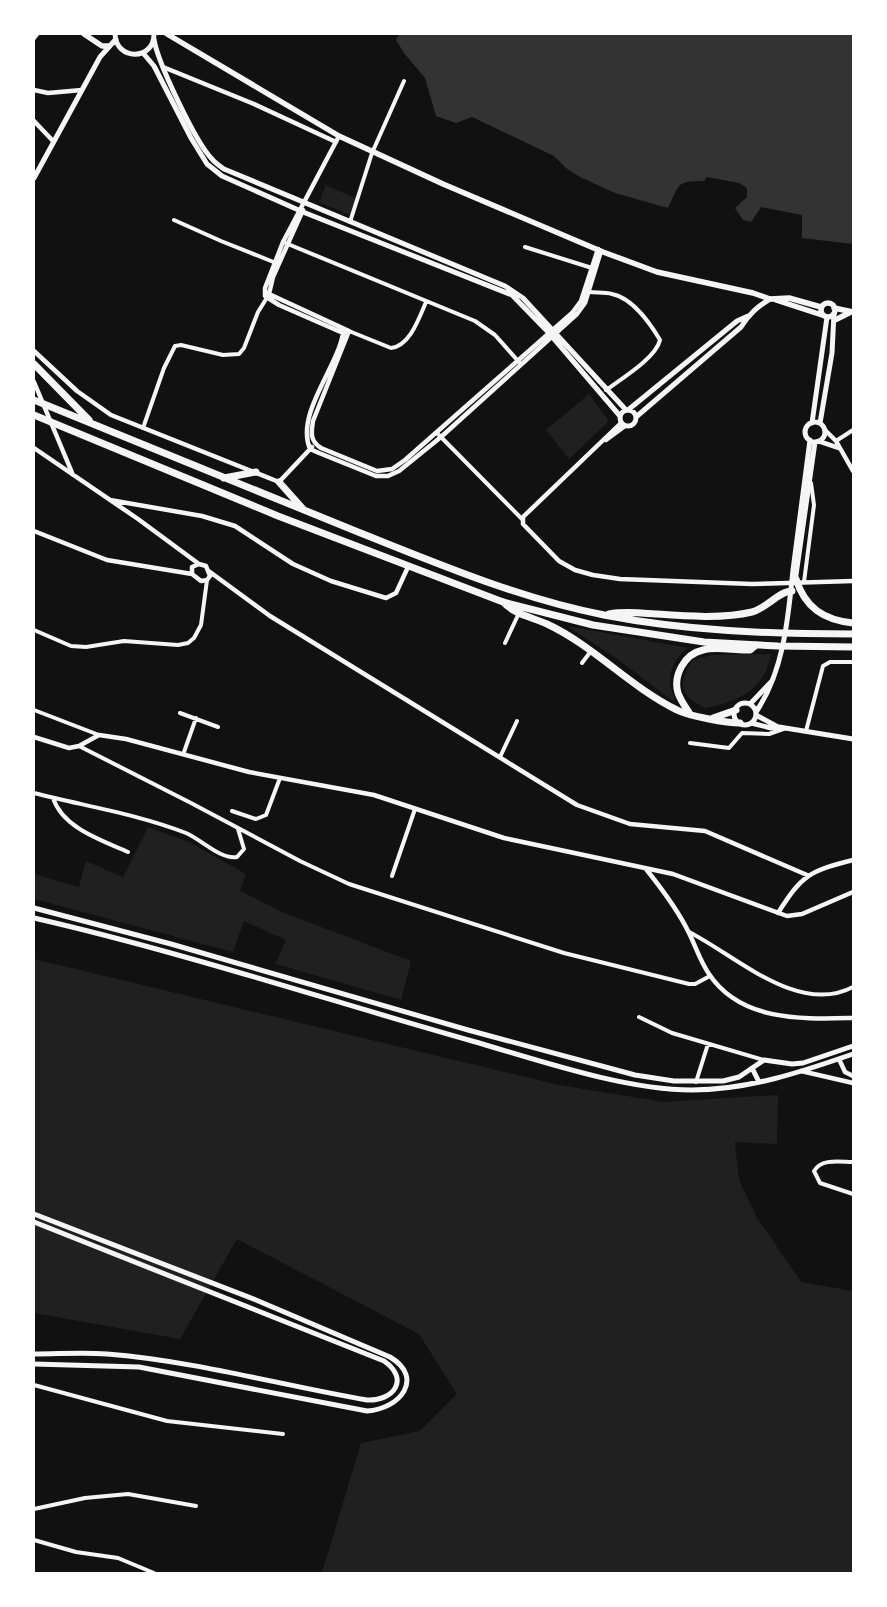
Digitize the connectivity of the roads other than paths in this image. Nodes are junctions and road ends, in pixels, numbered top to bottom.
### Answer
1 (37, 34) edge
2 (84, 34) edge
3 (167, 34) edge
4 (116, 36) edge
5 (154, 36) edge
6 (34, 38) edge
7 (109, 46) junction
8 (144, 54) junction
9 (160, 60) junction
10 (152, 63) junction
11 (163, 67) junction
12 (404, 80) dead end
13 (34, 90) edge
14 (82, 90) junction
15 (34, 121) edge
16 (337, 139) junction
17 (53, 141) junction
18 (372, 153) junction
19 (34, 178) edge
20 (304, 204) junction
21 (301, 211) junction
22 (174, 220) dead end
23 (350, 222) junction
24 (285, 243) junction
25 (525, 247) dead end
26 (600, 250) junction
27 (277, 263) junction
28 (592, 268) junction
29 (592, 275) junction
30 (587, 291) junction
31 (268, 296) junction
32 (772, 299) junction
33 (426, 302) junction
34 (821, 307) junction
35 (834, 310) junction
36 (303, 312) junction
37 (852, 312) edge
38 (748, 315) junction
39 (825, 316) junction
40 (835, 320) junction
41 (349, 331) junction
42 (343, 333) junction
43 (553, 334) junction
44 (34, 351) edge
45 (519, 363) junction
46 (34, 364) edge
47 (34, 382) edge
48 (606, 390) junction
49 (34, 400) edge
50 (627, 410) junction
51 (34, 416) edge
52 (620, 416) junction
53 (636, 417) junction
54 (90, 422) junction
55 (812, 423) junction
56 (820, 423) junction
57 (623, 425) junction
58 (143, 428) junction
59 (825, 430) junction
60 (853, 430) edge
61 (439, 435) junction
62 (814, 441) junction
63 (836, 441) junction
64 (315, 444) junction
65 (34, 448) edge
66 (840, 448) junction
67 (310, 449) junction
68 (853, 470) edge
69 (256, 472) junction
70 (387, 473) junction
71 (74, 476) junction
72 (810, 476) junction
73 (223, 478) junction
74 (279, 482) junction
75 (110, 500) junction
76 (304, 511) junction
77 (802, 513) junction
78 (522, 519) junction
79 (34, 531) edge
80 (199, 564) junction
81 (408, 567) junction
82 (210, 572) junction
83 (192, 574) junction
84 (796, 579) junction
85 (207, 580) junction
86 (853, 581) edge
87 (804, 582) junction
88 (793, 589) junction
89 (503, 602) junction
90 (519, 613) junction
91 (604, 615) junction
92 (853, 623) edge
93 (34, 630) edge
94 (853, 634) edge
95 (505, 644) dead end
96 (756, 645) junction
97 (853, 647) edge
98 (591, 650) junction
99 (853, 662) edge
100 (582, 663) dead end
101 (771, 682) junction
102 (750, 704) junction
103 (34, 710) edge
104 (736, 710) junction
105 (180, 712) dead end
106 (756, 713) junction
107 (690, 714) junction
108 (196, 718) junction
109 (712, 718) junction
110 (517, 721) dead end
111 (740, 723) junction
112 (751, 723) junction
113 (218, 727) dead end
114 (779, 727) junction
115 (786, 728) junction
116 (806, 731) junction
117 (99, 735) junction
118 (34, 737) edge
119 (853, 738) edge
120 (690, 743) dead end
121 (79, 746) junction
122 (184, 752) junction
123 (500, 757) junction
124 (280, 778) junction
125 (34, 793) edge
126 (53, 798) junction
127 (415, 809) junction
128 (232, 810) dead end
129 (238, 829) junction
130 (128, 852) dead end
131 (853, 860) edge
132 (646, 869) junction
133 (807, 875) junction
134 (392, 876) dead end
135 (853, 892) edge
136 (34, 908) edge
137 (778, 913) junction
138 (34, 918) edge
139 (689, 932) junction
140 (710, 976) junction
141 (853, 987) edge
142 (639, 1017) dead end
143 (853, 1018) edge
144 (708, 1044) junction
145 (853, 1046) edge
146 (853, 1054) edge
147 (839, 1059) junction
148 (764, 1060) junction
149 (752, 1068) junction
150 (801, 1071) junction
151 (853, 1076) edge
152 (696, 1082) junction
153 (759, 1082) junction
154 (853, 1083) edge
155 (853, 1162) edge
156 (853, 1194) edge
157 (34, 1214) edge
158 (34, 1222) edge
159 (34, 1354) edge
160 (34, 1364) edge
161 (34, 1385) edge
162 (283, 1434) dead end
163 (196, 1506) dead end
164 (34, 1509) edge
165 (34, 1540) edge
166 (154, 1573) edge

1 - 6 street
2 - 7 main road
3 - 16 main road
4 - 7 main road
4 - 8 main road
5 - 8 main road
5 - 9 main road
7 - 14 main road
8 - 10 main road
9 - 10 main road
9 - 11 main road
10 - 21 main road
11 - 16 street
11 - 20 main road
12 - 18 street
13 - 14 street
14 - 17 main road
15 - 17 street
16 - 18 main road
16 - 20 street
17 - 19 main road
18 - 23 street
18 - 26 main road
20 - 21 street
20 - 23 main road
21 - 24 street
21 - 43 main road
22 - 27 street
23 - 43 main road
24 - 27 street
24 - 33 street
25 - 28 street
26 - 28 street
26 - 29 street
26 - 32 main road
27 - 31 street
28 - 29 street
29 - 30 street
30 - 43 street
30 - 48 street
31 - 36 street
31 - 58 street
32 - 34 main road
32 - 38 main road
32 - 39 main road
33 - 41 street
33 - 45 street
34 - 35 main road
34 - 39 main road
35 - 37 main road
35 - 39 main road
35 - 40 main road
36 - 41 street
36 - 42 street
37 - 40 main road
38 - 50 main road
38 - 53 main road
39 - 55 main road
40 - 56 main road
41 - 42 street
41 - 64 street
42 - 67 street
43 - 45 street
43 - 48 main road
43 - 52 main road
44 - 58 street
45 - 61 street
46 - 54 highway
47 - 71 street
48 - 50 main road
49 - 54 highway
50 - 52 main road
50 - 53 main road
51 - 81 highway
52 - 57 main road
53 - 57 main road
54 - 73 highway
55 - 56 main road
55 - 62 main road
56 - 59 main road
57 - 78 street
58 - 69 street
59 - 62 main road
59 - 63 street
60 - 63 street
61 - 70 street
61 - 78 street
62 - 66 street
62 - 72 main road
62 - 77 main road
63 - 66 street
64 - 67 street
64 - 70 street
65 - 71 street
66 - 68 street
67 - 70 street
67 - 74 street
69 - 73 highway
69 - 74 street
71 - 75 street
72 - 77 main road
72 - 87 street
73 - 76 highway
74 - 76 highway
75 - 80 street
75 - 81 street
76 - 91 highway
77 - 84 main road
77 - 88 main road
78 - 87 street
79 - 83 street
80 - 82 street
80 - 83 street
81 - 89 highway
82 - 85 street
82 - 123 street
83 - 85 street
84 - 88 main road
84 - 92 highway
85 - 93 street
86 - 87 street
88 - 91 highway
88 - 101 main road
89 - 90 highway
89 - 96 highway
90 - 95 street
90 - 98 highway
91 - 94 highway
96 - 97 highway
96 - 107 highway
98 - 100 street
98 - 107 highway
99 - 116 street
101 - 102 main road
101 - 106 main road
102 - 104 main road
102 - 106 main road
103 - 117 street
104 - 109 highway
104 - 111 main road
105 - 108 street
106 - 112 main road
106 - 114 main road
107 - 109 highway
108 - 113 street
108 - 122 street
109 - 111 highway
110 - 123 street
111 - 112 main road
112 - 114 main road
114 - 115 main road
115 - 116 main road
115 - 120 street
116 - 119 main road
117 - 121 street
117 - 122 street
118 - 121 street
121 - 129 street
122 - 124 street
123 - 133 street
124 - 127 street
124 - 128 street
125 - 126 street
126 - 129 street
126 - 130 street
127 - 132 street
127 - 134 street
129 - 140 street
131 - 133 street
132 - 137 street
132 - 139 street
133 - 137 street
135 - 137 street
136 - 152 main road
138 - 153 main road
139 - 140 street
139 - 141 street
140 - 143 street
142 - 144 street
144 - 148 street
144 - 152 street
145 - 148 main road
146 - 147 main road
147 - 150 main road
147 - 151 street
148 - 149 main road
149 - 152 main road
149 - 153 main road
150 - 153 main road
150 - 154 street
155 - 156 street
157 - 160 main road
158 - 159 main road
161 - 162 street
163 - 164 street
165 - 166 street

